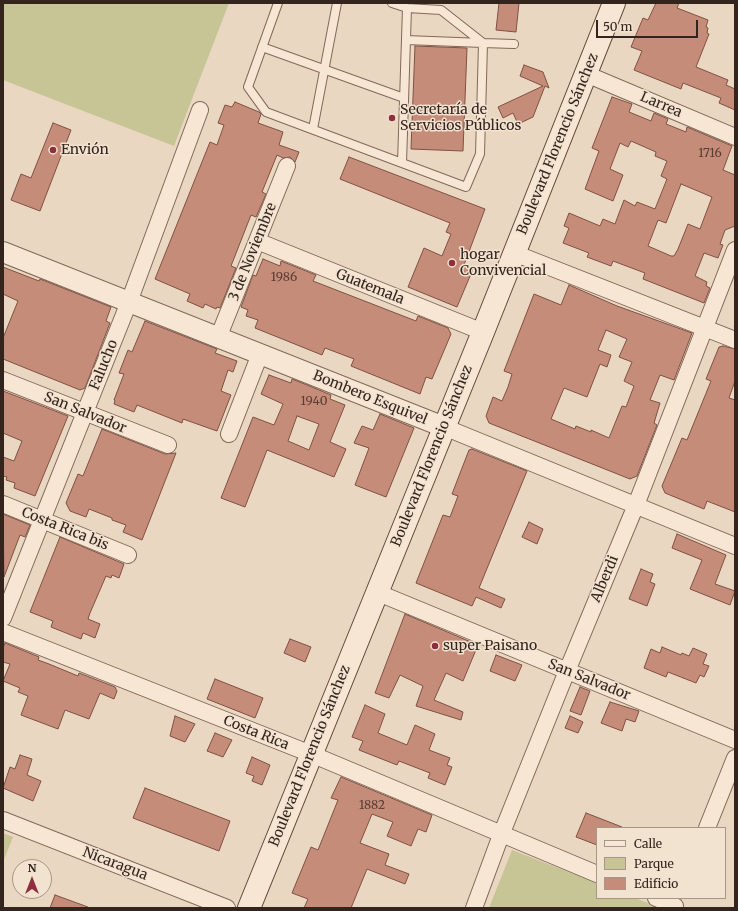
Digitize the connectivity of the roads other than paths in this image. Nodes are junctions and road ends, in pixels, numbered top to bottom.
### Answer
1 (278, 3) edge
2 (337, 3) edge
3 (392, 3) edge
4 (609, 5) edge
5 (407, 8) junction
6 (406, 40) junction
7 (483, 43) junction
8 (514, 44) dead end
9 (262, 48) junction
10 (325, 70) junction
11 (586, 74) junction
12 (404, 98) junction
13 (200, 110) dead end
14 (313, 129) junction
15 (735, 137) edge
16 (402, 163) junction
17 (287, 166) dead end
18 (257, 242) junction
19 (735, 250) edge
20 (3, 252) edge
21 (514, 253) junction
22 (129, 302) junction
23 (704, 328) junction
24 (483, 332) junction
25 (218, 338) junction
26 (735, 340) edge
27 (260, 354) junction
28 (3, 380) edge
29 (85, 412) junction
30 (444, 427) junction
31 (229, 434) dead end
32 (168, 445) dead end
33 (3, 504) edge
34 (636, 505) junction
35 (42, 520) junction
36 (735, 546) edge
37 (128, 554) dead end
38 (376, 592) junction
39 (3, 618) edge
40 (3, 632) edge
41 (567, 671) junction
42 (735, 740) edge
43 (311, 754) junction
44 (735, 758) edge
45 (3, 820) edge
46 (707, 827) edge
47 (501, 835) junction
48 (596, 874) edge
49 (659, 899) edge
50 (676, 904) edge
51 (227, 908) edge
52 (249, 908) edge
53 (474, 908) edge

1 - 9 lane
2 - 10 lane
3 - 5 lane
4 - 11 main road, Boulevard Florencio Sánchez
5 - 6 lane
5 - 7 lane
6 - 7 lane
6 - 12 lane
7 - 8 lane
7 - 16 lane
9 - 10 lane
9 - 14 lane
10 - 12 lane
10 - 14 lane
11 - 15 street, Larrea
11 - 21 main road, Boulevard Florencio Sánchez
12 - 16 lane
13 - 22 street, Falucho
14 - 16 lane
17 - 18 street, 3 de Noviembre
18 - 24 street, Guatemala
18 - 25 street, 3 de Noviembre
19 - 23 street, Alberdi
20 - 22 street, Bombero Esquivel
21 - 23 street
21 - 24 main road, Boulevard Florencio Sánchez
22 - 25 street, Bombero Esquivel
22 - 29 street, Falucho
23 - 26 street
23 - 34 street, Alberdi
24 - 30 main road, Boulevard Florencio Sánchez
25 - 27 street, Bombero Esquivel
27 - 30 street, Bombero Esquivel
27 - 31 street
28 - 29 street, San Salvador
29 - 32 street, San Salvador
29 - 35 street, Falucho
30 - 34 street, Bombero Esquivel
30 - 38 main road, Boulevard Florencio Sánchez
33 - 35 street, Costa Rica bis
34 - 36 street, Bombero Esquivel
34 - 41 street, Alberdi
35 - 37 street, Costa Rica bis
35 - 39 street, Falucho
38 - 41 street, San Salvador
38 - 43 main road, Boulevard Florencio Sánchez
40 - 43 street, Costa Rica
41 - 42 street, San Salvador
41 - 47 street, Alberdi
43 - 47 street, Costa Rica
43 - 52 main road, Boulevard Florencio Sánchez
44 - 46 street
45 - 51 street, Nicaragua
47 - 48 street, Costa Rica
47 - 53 street, Alberdi
49 - 50 street

